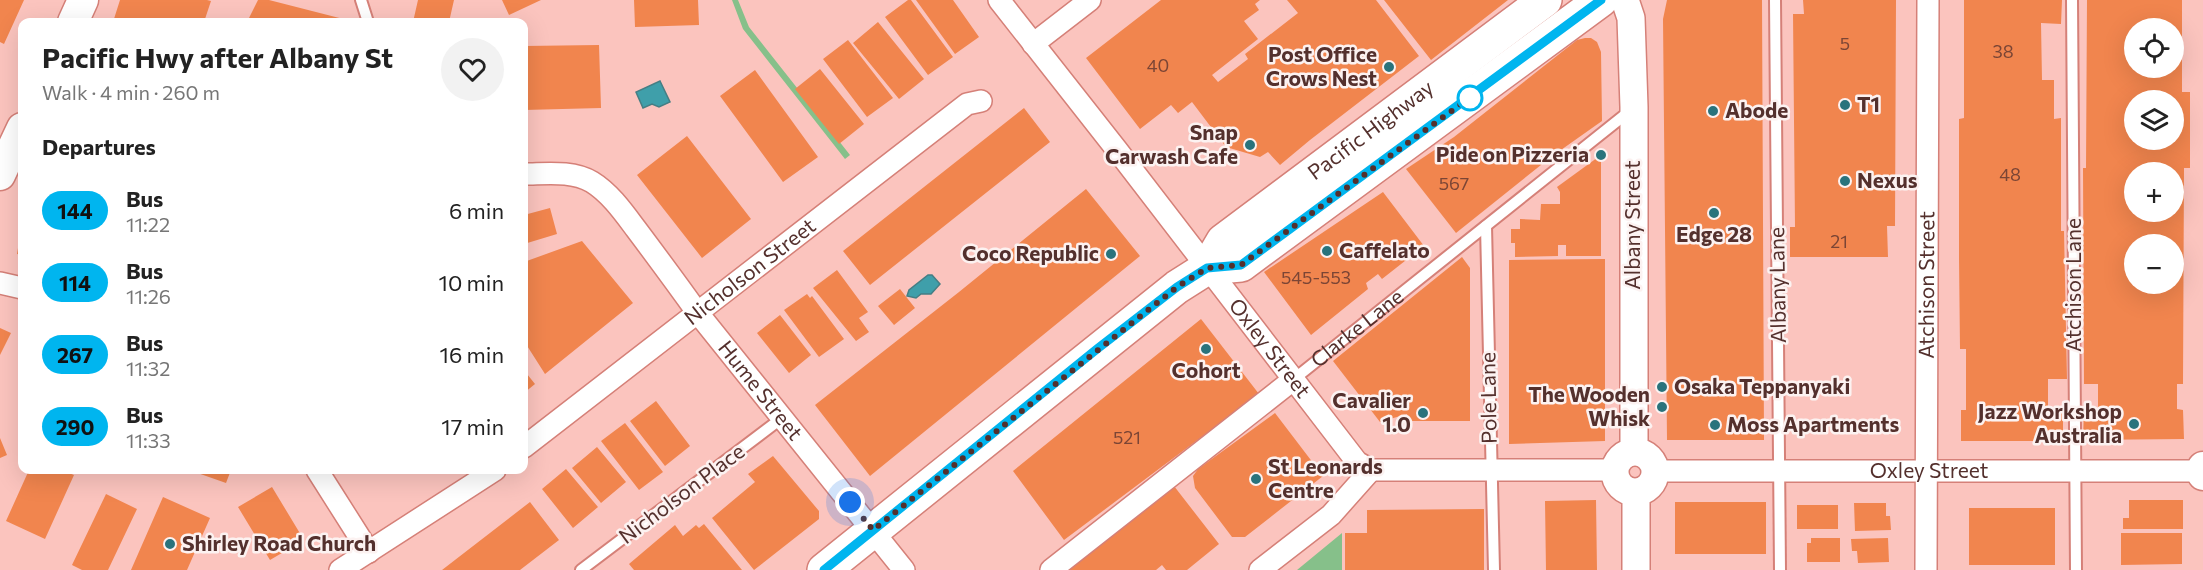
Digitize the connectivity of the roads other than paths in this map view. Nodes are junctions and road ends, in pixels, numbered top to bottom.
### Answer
1 (83, 0) edge
2 (361, 0) edge
3 (999, 0) edge
4 (1090, 0) edge
5 (1545, 0) edge
6 (1601, 0) edge
7 (1625, 0) edge
8 (1775, 0) edge
9 (1928, 0) edge
10 (2072, 0) edge
11 (75, 18) edge
12 (367, 18) edge
13 (1033, 44) junction
14 (981, 101) dead end
15 (1634, 107) junction
16 (18, 137) edge
17 (528, 174) edge
18 (0, 175) edge
19 (1486, 226) junction
20 (1207, 268) junction
21 (0, 283) edge
22 (18, 287) edge
23 (696, 312) junction
24 (1294, 380) junction
25 (782, 418) junction
26 (528, 444) edge
27 (1624, 461) junction
28 (1371, 470) junction
29 (1491, 471) junction
30 (1655, 471) junction
31 (2076, 471) junction
32 (2203, 471) edge
33 (1926, 472) junction
34 (1780, 473) junction
35 (320, 474) edge
36 (489, 474) edge
37 (1636, 492) junction
38 (873, 530) junction
39 (369, 552) junction
40 (340, 570) edge
41 (581, 570) edge
42 (824, 570) edge
43 (904, 570) edge
44 (1052, 570) edge
45 (1260, 570) edge
46 (1494, 570) edge
47 (1636, 570) edge
48 (1780, 570) edge
49 (1926, 570) edge
50 (2076, 570) edge

1 - 11 main road
2 - 12 lane
3 - 13 street, Oxley Street
4 - 13 street
5 - 20 main road, Pacific Highway
6 - 20 main road, Pacific Highway
7 - 15 street, Albany Street
8 - 34 lane, Albany Lane
9 - 33 street, Atchison Street
10 - 31 lane, Atchison Lane
13 - 20 street, Oxley Street
14 - 23 street, Nicholson Street
15 - 19 lane, Clarke Lane
15 - 27 street, Albany Street
16 - 18 main road
17 - 23 street, Hume Street
19 - 24 lane, Clarke Lane
19 - 29 lane, Pole Lane
20 - 24 street, Oxley Street
20 - 38 main road, Pacific Highway
21 - 22 street
23 - 25 street, Hume Street
23 - 26 street, Nicholson Street
24 - 28 street, Oxley Street
24 - 44 street, Clarke Lane
25 - 38 street, Hume Street
25 - 41 lane, Nicholson Place
27 - 29 street
27 - 30 street
27 - 37 street
28 - 29 street
28 - 45 street
29 - 46 lane, Pole Lane
30 - 34 street, Oxley Street
30 - 37 street
31 - 32 street, Oxley Street
31 - 33 street, Oxley Street
31 - 50 lane, Atchison Lane
33 - 34 street, Oxley Street
33 - 49 street, Atchison Street
34 - 48 lane, Albany Lane
35 - 39 street
36 - 39 street
37 - 47 street
38 - 42 main road, Pacific Highway
38 - 43 street, Hume Street
39 - 40 street

